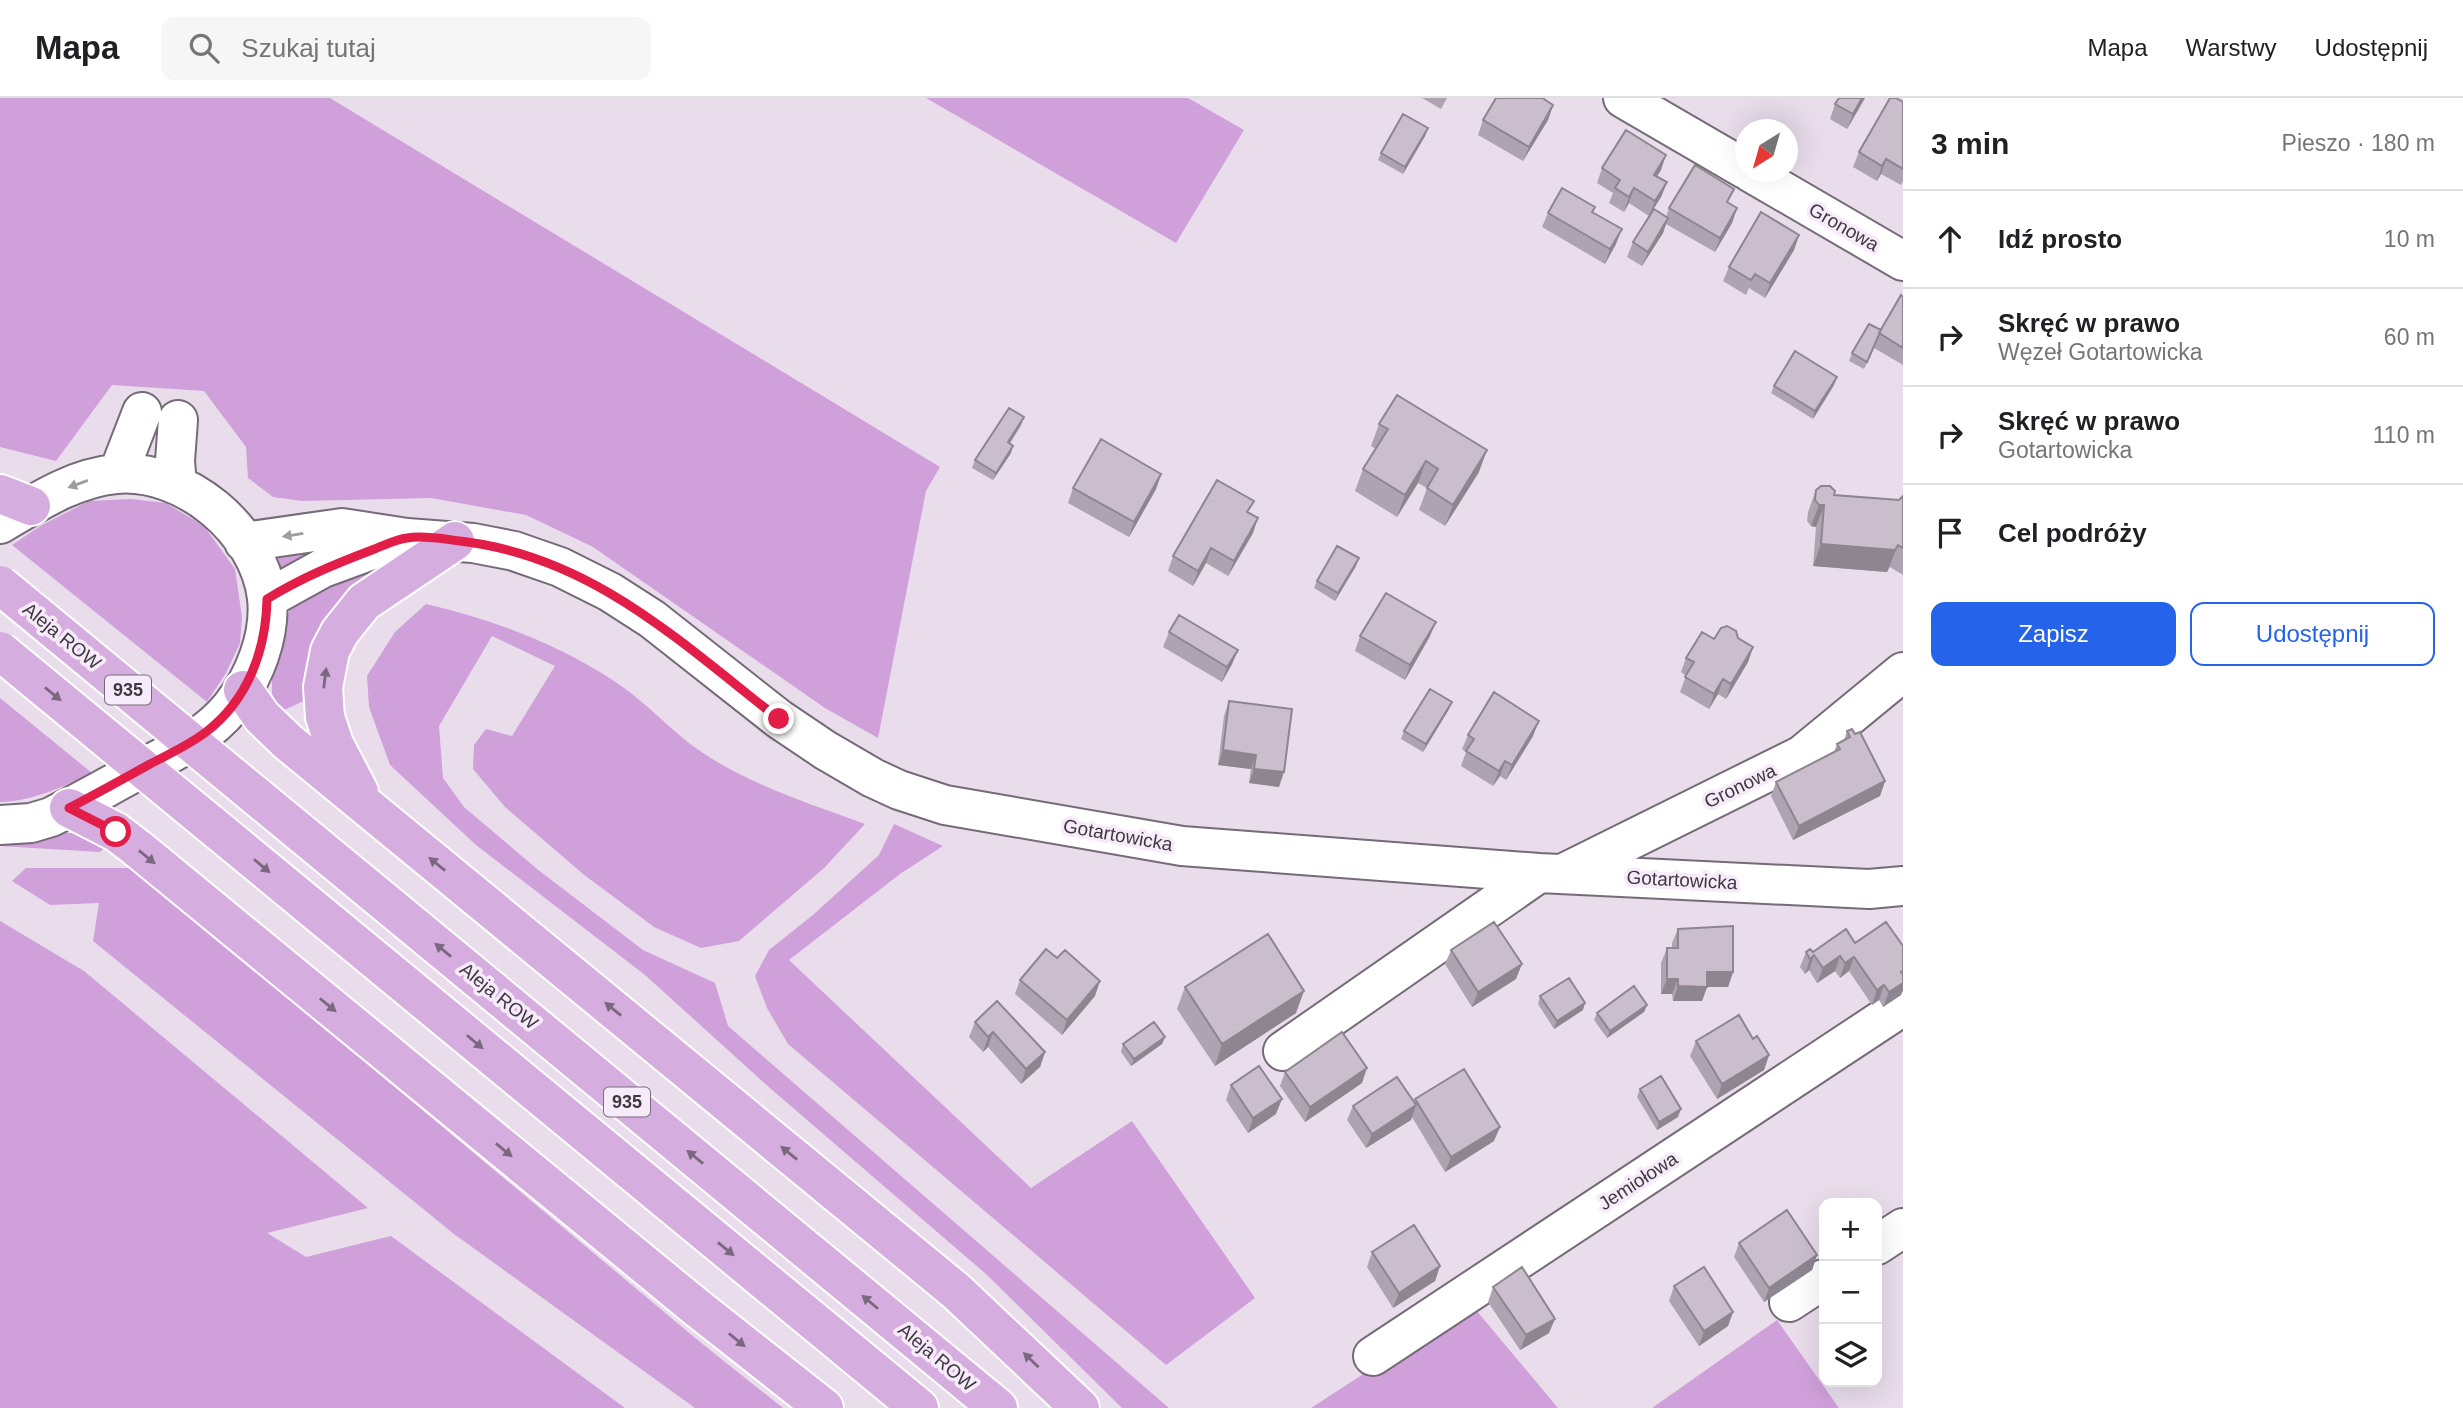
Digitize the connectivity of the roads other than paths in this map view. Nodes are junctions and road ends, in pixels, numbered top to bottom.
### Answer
1 (1623, 98) edge
2 (1735, 163) edge
3 (1768, 182) edge
4 (1903, 261) edge
5 (118, 474) junction
6 (177, 485) junction
7 (10, 508) edge
8 (407, 538) junction
9 (456, 541) junction
10 (244, 542) junction
11 (0, 585) edge
12 (267, 599) junction
13 (0, 651) edge
14 (1903, 672) edge
15 (243, 690) junction
16 (365, 805) junction
17 (69, 808) junction
18 (0, 825) edge
19 (1550, 874) junction
20 (1903, 886) edge
21 (1903, 1006) edge
22 (1283, 1051) dead end
23 (1903, 1228) edge
24 (1882, 1242) edge
25 (1819, 1282) edge
26 (1789, 1302) dead end
27 (1373, 1356) dead end
28 (824, 1408) edge
29 (919, 1408) edge
30 (998, 1408) edge
31 (1080, 1408) edge

1 - 2 street, Gronowa
3 - 4 street, Gronowa
5 - 6 street
5 - 6 street
5 -> 7 street
6 - 10 street
8 - 9 street, Gotartowicka
8 -> 10 street, Gotartowicka
8 - 12 street, Gotartowicka
16 -> 9 main road
9 - 19 street, Gotartowicka
10 - 12 street
30 -> 11 main road, Aleja ROW / 935, bridge
12 - 15 street
13 -> 29 main road, 935, bridge
14 - 19 street, Gronowa
15 - 16 main road
15 - 17 street
31 -> 16 main road
17 - 18 street
17 -> 28 main road
19 - 20 street, Gotartowicka
19 - 22 street, Gronowa
21 - 27 street, Jemiołowa
23 - 24 street
25 - 26 street

